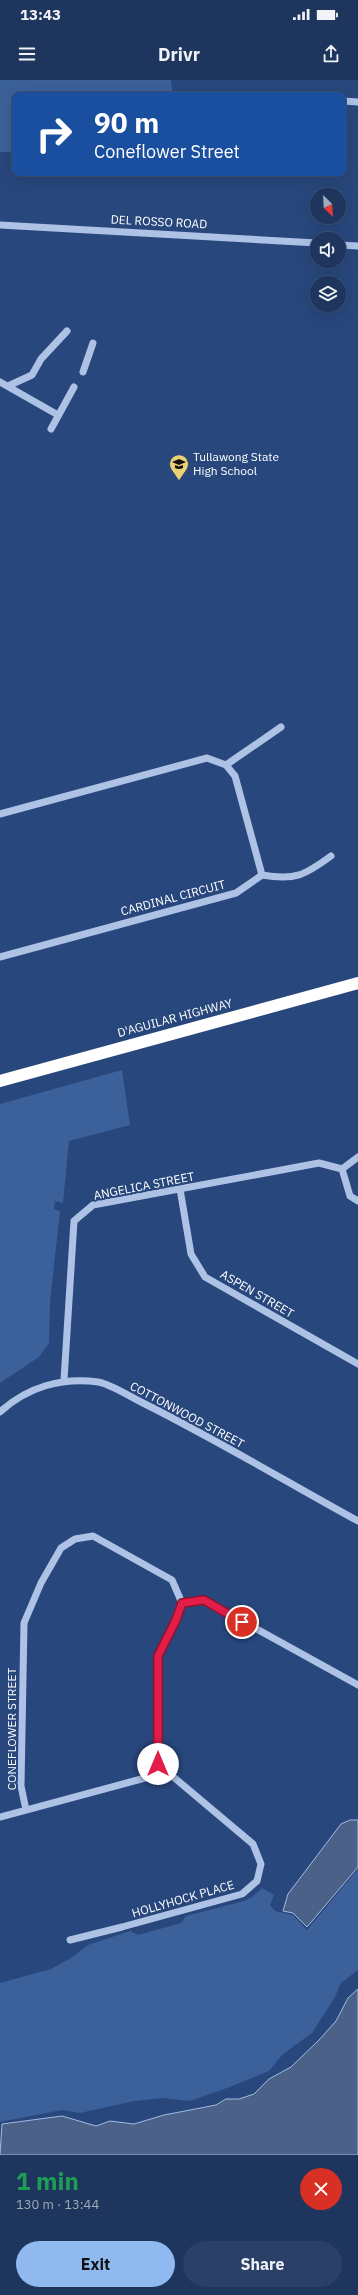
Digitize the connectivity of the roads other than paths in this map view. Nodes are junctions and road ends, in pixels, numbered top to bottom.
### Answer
1 (346, 101) edge
2 (358, 102) edge
3 (0, 225) edge
4 (310, 243) edge
5 (346, 245) edge
6 (358, 246) edge
7 (67, 331) dead end
8 (93, 343) dead end
9 (83, 372) dead end
10 (0, 382) edge
11 (8, 386) junction
12 (74, 387) dead end
13 (58, 415) junction
14 (51, 429) dead end
15 (281, 727) dead end
16 (226, 765) junction
17 (0, 814) edge
18 (331, 856) dead end
19 (262, 875) junction
20 (0, 957) edge
21 (358, 984) edge
22 (0, 1080) edge
23 (358, 1157) edge
24 (342, 1169) junction
25 (180, 1190) junction
26 (358, 1200) edge
27 (358, 1364) edge
28 (64, 1380) junction
29 (0, 1412) edge
30 (358, 1521) edge
31 (182, 1603) junction
32 (358, 1685) edge
33 (158, 1764) junction
34 (26, 1810) junction
35 (0, 1818) edge
36 (70, 1940) dead end

1 - 2 street
3 - 4 street, DEL ROSSO ROAD
5 - 6 street
7 - 11 street
8 - 9 street
10 - 11 street
11 - 13 street
12 - 13 street
13 - 14 street
15 - 16 street
16 - 17 street
16 - 19 street
18 - 19 street
19 - 20 street, CARDINAL CIRCUIT
21 - 22 highway, D'AGUILAR HIGHWAY
23 - 24 street
24 - 25 street, ANGELICA STREET
24 - 26 street
25 - 27 street, ASPEN STREET
25 - 28 street, ANGELICA STREET
28 - 29 street, COTTONWOOD STREET
28 - 30 street, COTTONWOOD STREET
31 - 32 street
31 - 33 street
31 - 34 street, CONEFLOWER STREET
33 - 34 street
33 - 36 street, HOLLYHOCK PLACE
34 - 35 street

